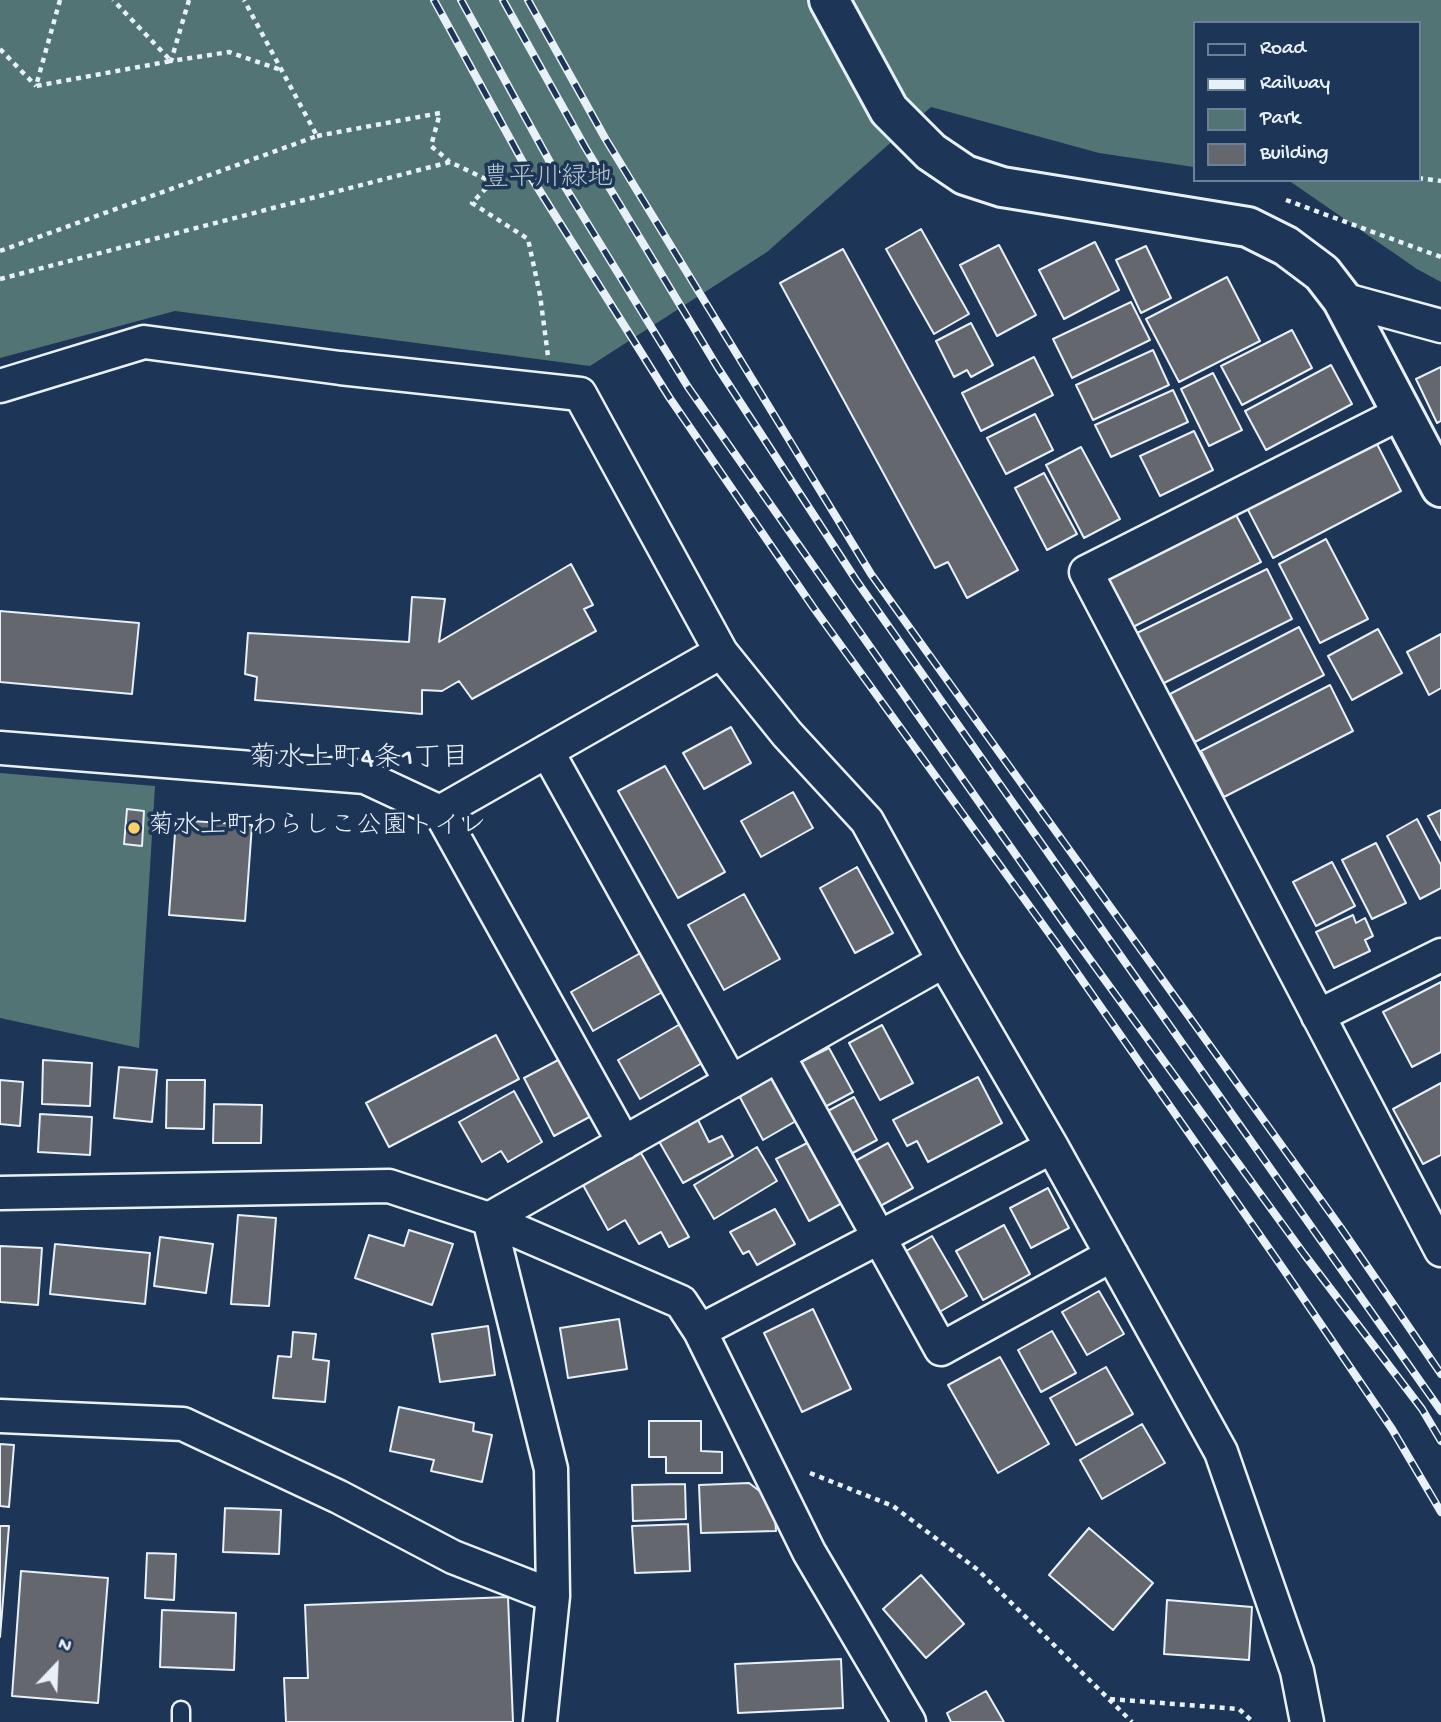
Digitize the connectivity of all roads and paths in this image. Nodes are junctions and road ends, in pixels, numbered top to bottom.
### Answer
1 (60, 0) edge
2 (113, 0) edge
3 (189, 0) edge
4 (244, 0) edge
5 (828, 0) edge
6 (0, 49) edge
7 (171, 61) junction
8 (281, 70) junction
9 (36, 86) junction
10 (317, 136) junction
11 (450, 162) junction
12 (1420, 178) edge
13 (1441, 181) edge
14 (1277, 197) dead end
15 (0, 251) edge
16 (1441, 257) edge
17 (0, 279) edge
18 (1342, 299) junction
19 (1441, 326) edge
20 (0, 386) edge
21 (553, 391) junction
22 (1401, 413) junction
23 (1441, 487) edge
24 (721, 652) junction
25 (0, 748) edge
26 (547, 751) junction
27 (440, 812) junction
28 (1441, 955) edge
29 (944, 961) junction
30 (1318, 1016) junction
31 (778, 1055) junction
32 (731, 1082) junction
33 (624, 1143) junction
34 (1052, 1147) junction
35 (0, 1193) edge
36 (489, 1219) junction
37 (879, 1238) junction
38 (1441, 1250) edge
39 (1112, 1255) junction
40 (700, 1331) junction
41 (0, 1416) edge
42 (798, 1468) dead end
43 (553, 1596) junction
44 (1109, 1699) junction
45 (540, 1722) edge
46 (909, 1722) edge
47 (1132, 1722) edge
48 (1253, 1722) edge
49 (1307, 1722) edge

1 - 9 path
2 - 7 path
3 - 7 path
4 - 8 path
5 - 18 street
6 - 9 path
7 - 8 path
7 - 9 path
8 - 10 path
10 - 11 path
10 - 15 path
11 - 17 path
11 - 21 path
12 - 13 path
14 - 16 path
18 - 19 street
18 - 22 street
20 - 21 street
21 - 24 street
22 - 23 street
22 - 30 street
24 - 26 street
24 - 29 street
25 - 27 street
26 - 27 street
26 - 32 street
27 - 33 street
28 - 30 street
29 - 31 street
29 - 34 street
30 - 38 street
31 - 32 street
31 - 37 street
32 - 33 street
33 - 36 street
34 - 37 street
34 - 39 street
35 - 36 street
36 - 40 street
36 - 43 street
37 - 39 street
37 - 40 street
39 - 49 street
40 - 46 street
41 - 43 street
42 - 44 path
43 - 45 street
44 - 47 path
44 - 48 path

